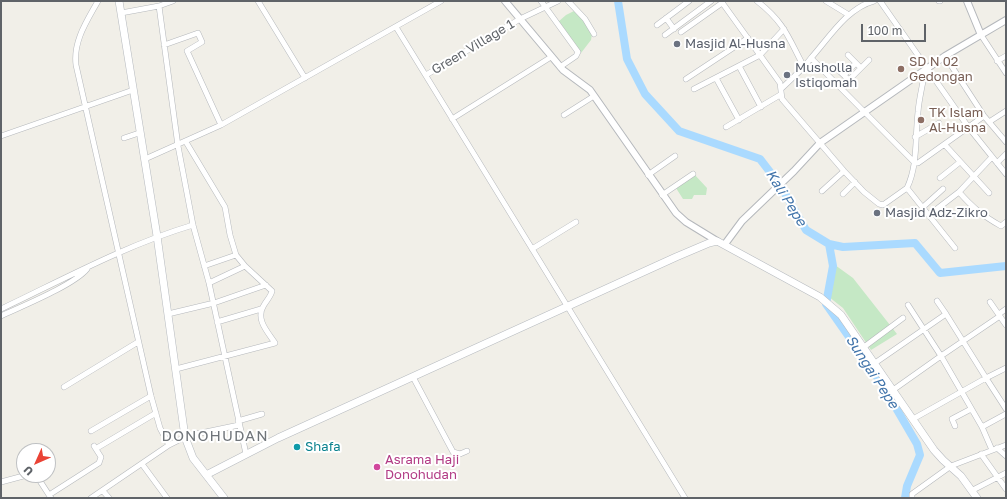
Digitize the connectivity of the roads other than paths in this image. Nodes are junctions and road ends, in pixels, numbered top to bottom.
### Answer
1 (98, 1) edge
2 (119, 1) edge
3 (173, 1) edge
4 (258, 1) edge
5 (441, 1) edge
6 (505, 1) edge
7 (541, 1) edge
8 (558, 1) edge
9 (568, 1) edge
10 (689, 1) edge
11 (711, 1) edge
12 (757, 1) edge
13 (826, 1) edge
14 (874, 1) edge
15 (880, 1) edge
16 (967, 1) edge
17 (722, 2) edge
18 (159, 6) junction
19 (544, 7) junction
20 (121, 13) junction
21 (849, 15) junction
22 (666, 18) junction
23 (520, 19) junction
24 (1006, 20) edge
25 (657, 25) dead end
26 (396, 27) junction
27 (674, 28) junction
28 (784, 29) junction
29 (681, 32) dead end
30 (594, 34) dead end
31 (665, 35) dead end
32 (981, 35) junction
33 (748, 38) junction
34 (164, 45) junction
35 (760, 54) junction
36 (848, 55) dead end
37 (945, 56) junction
38 (1006, 56) edge
39 (551, 57) junction
40 (811, 58) junction
41 (869, 60) dead end
42 (997, 61) junction
43 (856, 63) junction
44 (739, 66) junction
45 (560, 67) junction
46 (804, 67) junction
47 (835, 67) dead end
48 (861, 68) junction
49 (926, 69) junction
50 (1006, 73) edge
51 (844, 75) junction
52 (426, 76) junction
53 (305, 78) junction
54 (686, 78) dead end
55 (716, 78) junction
56 (849, 80) junction
57 (782, 88) junction
58 (841, 88) junction
59 (694, 89) dead end
60 (133, 90) junction
61 (780, 95) junction
62 (594, 96) junction
63 (85, 107) junction
64 (761, 107) junction
65 (1006, 111) edge
66 (865, 112) junction
67 (564, 115) dead end
68 (984, 116) junction
69 (452, 119) junction
70 (738, 120) junction
71 (939, 122) dead end
72 (989, 122) junction
73 (221, 125) junction
74 (726, 127) dead end
75 (968, 128) junction
76 (139, 133) junction
77 (1, 136) edge
78 (915, 137) junction
79 (124, 138) dead end
80 (186, 142) junction
81 (1006, 142) edge
82 (820, 143) junction
83 (945, 145) junction
84 (178, 146) junction
85 (1006, 154) edge
86 (675, 156) dead end
87 (992, 157) junction
88 (145, 159) junction
89 (960, 162) junction
90 (996, 162) junction
91 (914, 163) junction
92 (844, 171) junction
93 (693, 174) dead end
94 (1006, 174) edge
95 (648, 175) junction
96 (973, 175) junction
97 (940, 178) dead end
98 (855, 182) junction
99 (907, 188) junction
100 (943, 189) dead end
101 (822, 191) dead end
102 (958, 192) junction
103 (989, 193) dead end
104 (843, 194) dead end
105 (662, 195) junction
106 (923, 207) junction
107 (929, 215) junction
108 (576, 222) dead end
109 (1006, 222) edge
110 (193, 225) junction
111 (157, 236) junction
112 (717, 241) junction
113 (725, 244) junction
114 (955, 248) dead end
115 (532, 249) junction
116 (119, 252) junction
117 (236, 255) junction
118 (89, 266) junction
119 (204, 266) junction
120 (245, 266) junction
121 (209, 283) junction
122 (266, 285) junction
123 (937, 301) dead end
124 (990, 302) dead end
125 (214, 304) junction
126 (908, 305) dead end
127 (567, 307) junction
128 (1, 309) edge
129 (261, 309) junction
130 (1006, 309) edge
131 (168, 314) junction
132 (946, 314) junction
133 (999, 315) junction
134 (1, 316) edge
135 (903, 318) dead end
136 (217, 322) junction
137 (1006, 325) edge
138 (924, 329) junction
139 (964, 341) junction
140 (138, 342) junction
141 (864, 346) junction
142 (225, 356) junction
143 (941, 356) junction
144 (875, 363) junction
145 (1006, 368) edge
146 (176, 369) junction
147 (413, 377) junction
148 (986, 378) junction
149 (64, 387) dead end
150 (893, 390) junction
151 (961, 392) junction
152 (151, 396) junction
153 (971, 409) junction
154 (1006, 409) edge
155 (156, 413) junction
156 (262, 414) dead end
157 (1006, 414) edge
158 (913, 419) junction
159 (238, 423) junction
160 (955, 426) dead end
161 (982, 427) junction
162 (91, 430) dead end
163 (196, 434) dead end
164 (185, 437) junction
165 (169, 445) junction
166 (1006, 445) edge
167 (994, 449) junction
168 (467, 451) dead end
169 (246, 454) junction
170 (981, 454) junction
171 (1006, 456) edge
172 (142, 464) junction
173 (951, 466) junction
174 (206, 474) junction
175 (1006, 474) edge
176 (16, 478) edge
177 (998, 478) junction
178 (1, 482) edge
179 (41, 483) edge
180 (1006, 489) edge
181 (103, 491) junction
182 (971, 491) junction
183 (50, 496) edge
184 (221, 497) edge
185 (92, 498) edge
186 (109, 498) edge
187 (167, 498) edge
188 (685, 498) edge
189 (912, 498) edge
190 (977, 498) edge

1 - 63 street
2 - 20 main road
3 - 18 street
4 - 53 street
5 - 26 street
6 - 23 street
7 - 19 street
8 - 19 street, Green Village 1
9 - 30 street
10 - 22 street
11 - 27 street
12 - 28 street
13 - 21 street
14 - 21 street
15 - 49 street
16 - 32 street
17 - 29 street
17 - 33 street
18 - 20 street
18 - 34 street
19 - 23 street, Green Village 1
19 - 45 street
20 - 60 main road
21 - 40 street
22 - 25 street
22 - 27 street
23 - 39 street
23 - 52 street, Green Village 1
24 - 32 street
26 - 52 street
26 - 53 street
27 - 31 street
28 - 35 street
28 - 46 street
32 - 37 street
32 - 42 street
33 - 35 street
33 - 54 street
34 - 73 street
34 - 84 street
35 - 44 street
35 - 57 street
36 - 43 street
37 - 49 street
37 - 68 street
38 - 42 street
39 - 45 street
39 - 69 street
40 - 46 street
40 - 58 street
41 - 48 street
42 - 50 street
43 - 48 street
43 - 51 street
44 - 55 street
44 - 64 street
45 - 62 street
46 - 57 street
47 - 51 street
48 - 56 street
49 - 66 street
49 - 75 street
49 - 78 street
51 - 56 street
52 - 69 street
53 - 73 street
55 - 59 street
55 - 70 street
56 - 58 street
57 - 61 street
58 - 66 street
60 - 63 street
60 - 76 main road
61 - 64 street
61 - 82 street
62 - 67 street
62 - 95 street
63 - 77 street
63 - 116 street
64 - 70 street
65 - 72 street
66 - 82 street
66 - 91 street
68 - 72 street
68 - 75 street
69 - 115 street
70 - 74 street
71 - 78 street
72 - 81 street
73 - 80 street
75 - 83 street
75 - 87 street
76 - 79 street
76 - 88 main road
78 - 91 street
80 - 84 street
80 - 117 street
82 - 92 street
82 - 113 street
83 - 89 street
83 - 91 street
84 - 88 street
84 - 110 street
85 - 90 street
86 - 95 street
87 - 90 street
87 - 96 street
88 - 111 main road
89 - 96 street
89 - 97 street
90 - 94 street
91 - 99 street
92 - 98 street
92 - 101 street
93 - 105 street
95 - 105 street
96 - 102 street
96 - 103 street
98 - 99 street
98 - 104 street
99 - 106 street
100 - 106 street
102 - 107 street
102 - 109 street
105 - 112 street
106 - 107 street
107 - 114 street
108 - 115 street
110 - 111 street
110 - 119 street
111 - 116 street
111 - 131 main road
112 - 113 main road
112 - 127 main road
113 - 141 main road
115 - 127 street
116 - 118 street
116 - 140 street
117 - 119 street
117 - 120 street
118 - 128 street
118 - 134 street
119 - 121 street
120 - 121 street
120 - 122 street
121 - 125 street
122 - 125 street
122 - 129 street
123 - 132 street
124 - 133 street
125 - 131 street
125 - 136 street
126 - 138 street
127 - 147 main road
127 - 188 street
129 - 136 street
129 - 142 street
130 - 133 street
131 - 146 main road
132 - 138 street
132 - 139 street
133 - 137 street
133 - 139 street
135 - 141 street
136 - 142 street
138 - 143 street
138 - 144 street
139 - 143 street
139 - 148 street
140 - 149 street
140 - 152 street
141 - 144 main road
142 - 146 street
142 - 159 street
143 - 150 street
143 - 151 street
144 - 150 main road
145 - 148 street
146 - 164 main road
147 - 168 street
147 - 169 main road
148 - 151 street
148 - 154 street
150 - 158 main road
151 - 153 street
151 - 158 street
152 - 155 street
152 - 162 street
153 - 160 street
153 - 161 street
155 - 165 street
155 - 183 street
156 - 159 street
157 - 161 street
158 - 173 main road
159 - 163 street
159 - 169 street
161 - 167 street
164 - 165 street
164 - 174 main road
165 - 172 street
166 - 167 street
167 - 170 street
167 - 171 street
169 - 174 main road
170 - 173 street
170 - 177 street
172 - 181 street
172 - 187 street
173 - 182 main road
173 - 189 street
174 - 184 main road
175 - 177 street
176 - 178 street
177 - 180 street
177 - 182 street
179 - 183 street
181 - 185 street
181 - 186 street
182 - 190 main road

